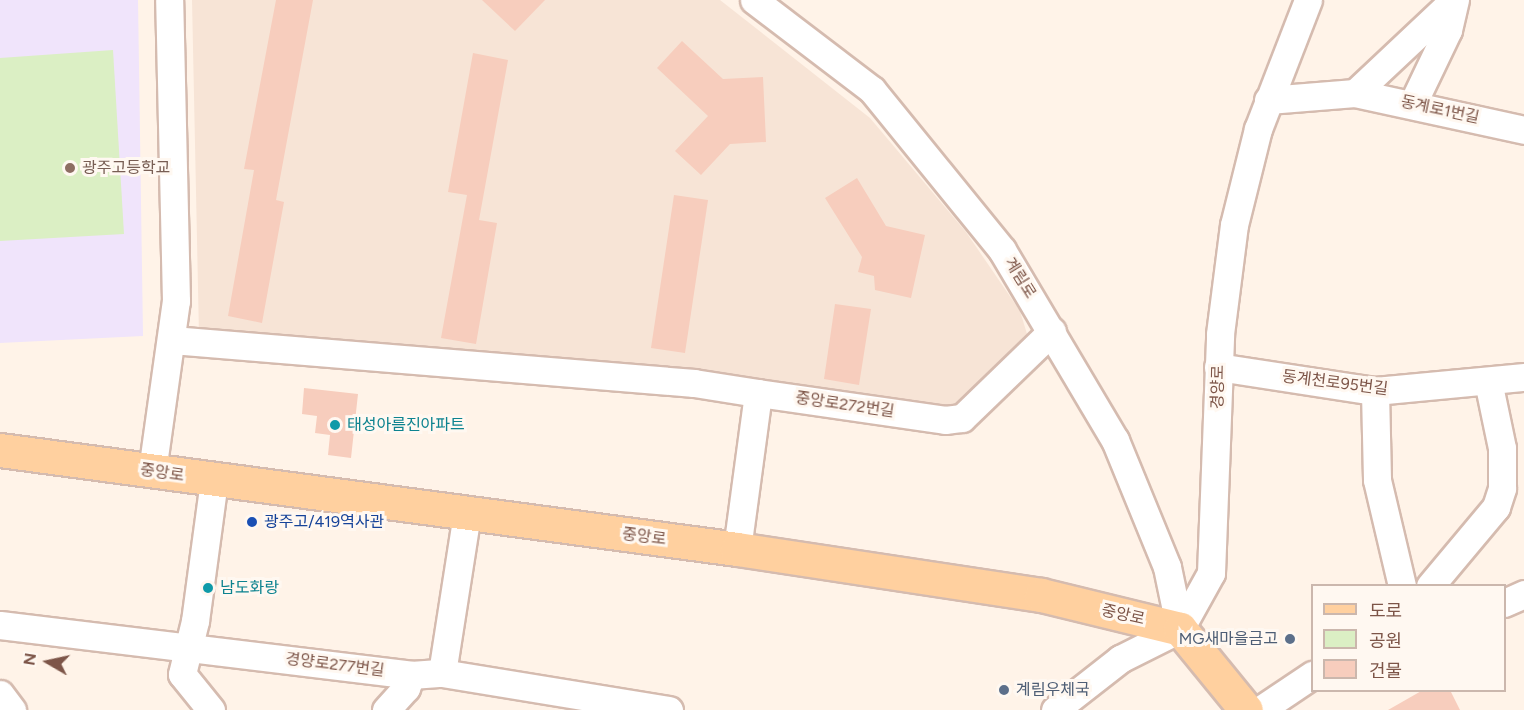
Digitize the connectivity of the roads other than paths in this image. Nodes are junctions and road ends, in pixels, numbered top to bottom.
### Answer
1 (169, 0) edge
2 (754, 0) edge
3 (1308, 0) edge
4 (1454, 0) edge
5 (1355, 93) junction
6 (1269, 100) junction
7 (1413, 103) junction
8 (1524, 130) edge
9 (1052, 331) junction
10 (172, 340) junction
11 (1218, 367) junction
12 (1524, 377) edge
13 (1488, 381) junction
14 (1375, 391) junction
15 (758, 393) junction
16 (0, 450) edge
17 (152, 471) junction
18 (214, 481) junction
19 (467, 514) junction
20 (737, 549) junction
21 (1402, 584) edge
22 (1431, 584) edge
23 (1524, 594) edge
24 (1506, 602) edge
25 (0, 625) edge
26 (1180, 629) junction
27 (189, 646) junction
28 (442, 673) junction
29 (411, 675) junction
30 (1311, 676) edge
31 (0, 693) edge
32 (12, 710) edge
33 (211, 710) edge
34 (386, 710) edge
35 (669, 710) edge
36 (1055, 710) edge
37 (1246, 710) edge
38 (1260, 710) edge

1 - 10 street
2 - 9 street, 계림로
3 - 6 street, 경양로
4 - 5 street
4 - 7 street
5 - 6 street, 동계로1번길
5 - 7 street, 동계로1번길
6 - 11 street, 경양로
7 - 8 street, 동계로1번길
9 - 15 street, 중앙로272번길
9 - 26 street, 계림로
10 - 15 street, 중앙로272번길
10 - 17 street
11 - 14 street, 동계천로95번길
11 - 26 street, 경양로
12 - 13 street, 동계천로95번길
13 - 14 street, 동계천로95번길
13 - 22 street
14 - 21 street
15 - 20 street
16 - 17 main road, 중앙로
17 - 18 main road, 중앙로
18 - 19 main road, 중앙로
18 - 27 street
19 - 20 main road, 중앙로
19 - 28 street
20 - 26 main road, 중앙로
23 - 24 street
25 - 27 street, 경양로277번길
26 - 36 street
26 - 37 main road
27 - 29 street, 경양로277번길
27 - 33 street
28 - 29 street, 경양로277번길
28 - 35 street, 경양로277번길
29 - 34 street
30 - 38 street
31 - 32 street

